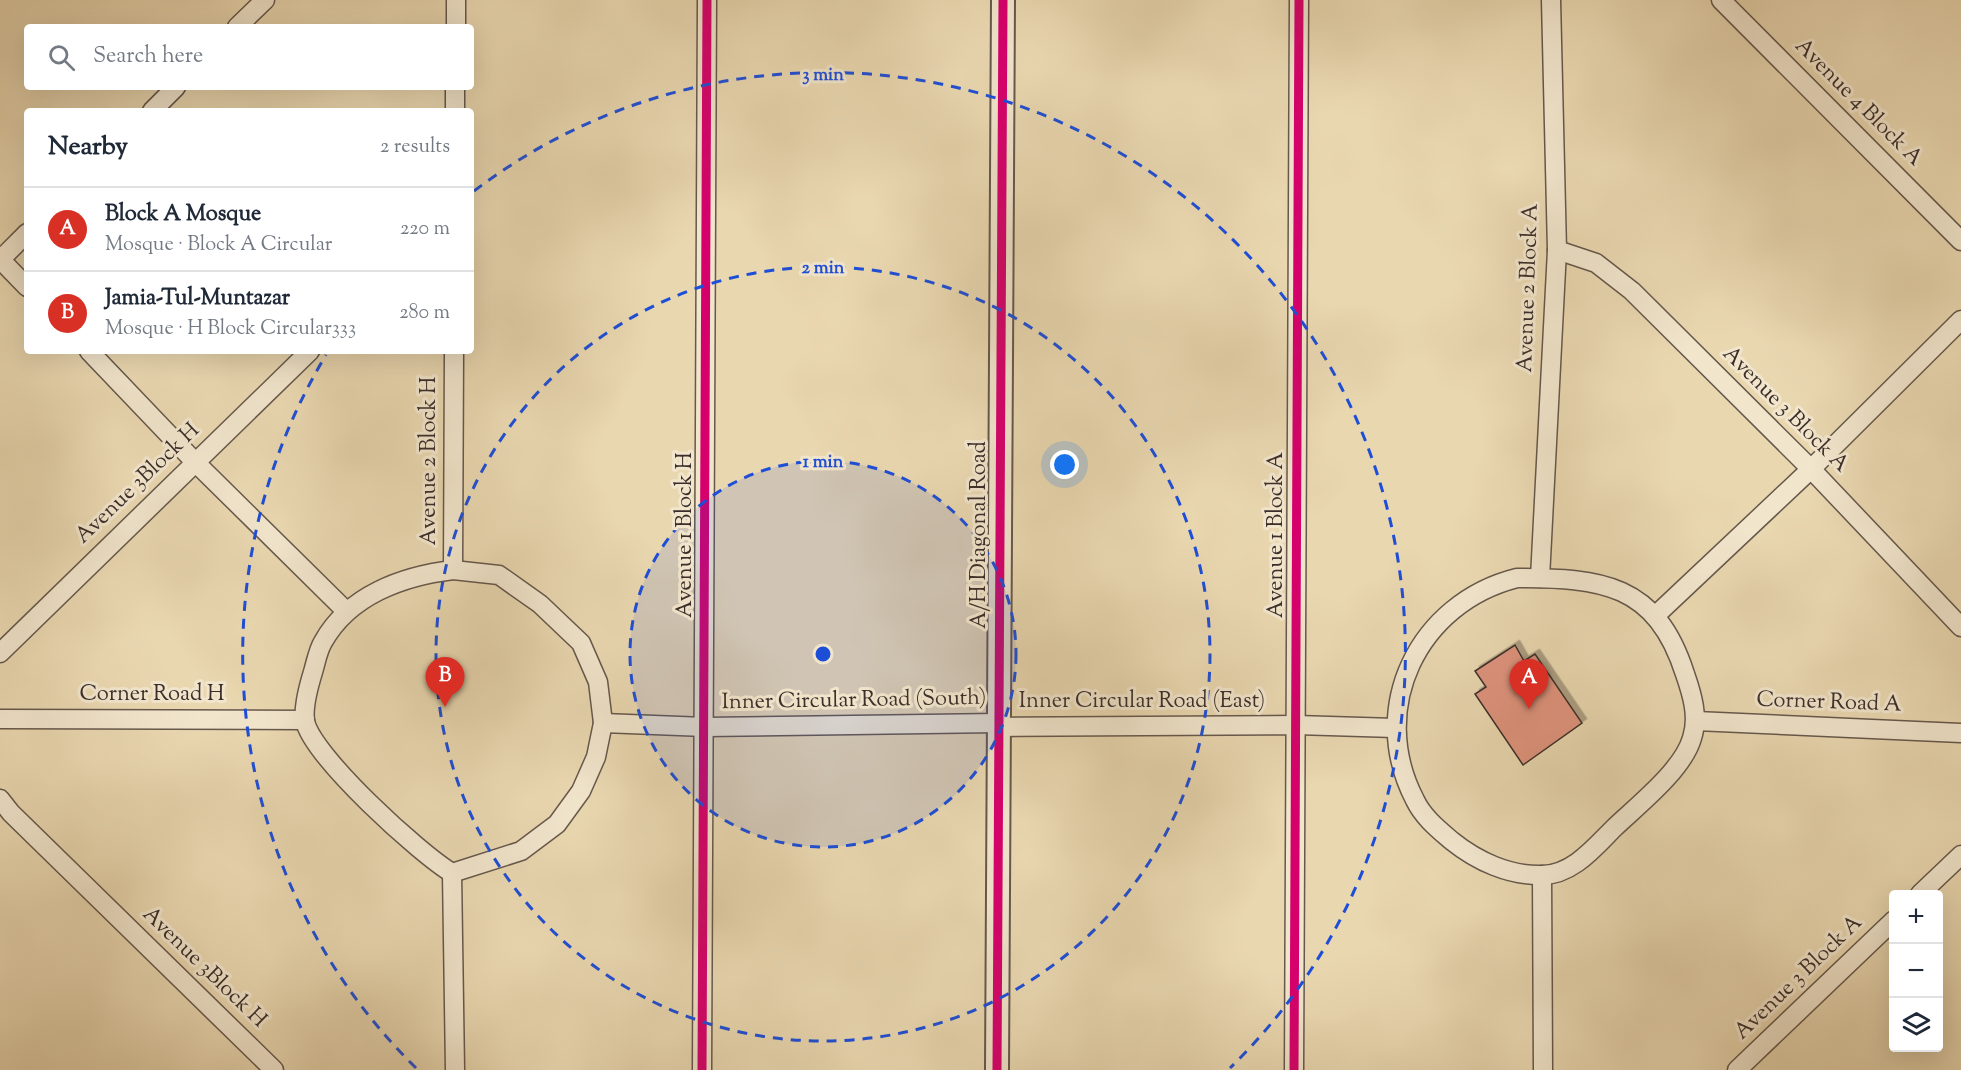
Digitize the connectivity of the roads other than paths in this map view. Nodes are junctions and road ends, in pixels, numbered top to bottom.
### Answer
1 (265, 0) edge
2 (456, 0) edge
3 (707, 0) edge
4 (1003, 0) edge
5 (1299, 0) edge
6 (1551, 0) edge
7 (1721, 0) edge
8 (240, 24) edge
9 (456, 24) edge
10 (173, 90) edge
11 (455, 90) edge
12 (155, 108) edge
13 (455, 108) edge
14 (24, 236) edge
15 (1961, 241) edge
16 (1557, 250) junction
17 (0, 259) edge
18 (24, 284) edge
19 (1961, 320) edge
20 (92, 354) edge
21 (307, 354) edge
22 (454, 354) edge
23 (195, 462) junction
24 (1811, 469) junction
25 (453, 570) junction
26 (1540, 578) junction
27 (346, 611) junction
28 (1654, 616) junction
29 (1961, 627) edge
30 (0, 653) edge
31 (0, 719) edge
32 (305, 720) junction
33 (1696, 721) junction
34 (603, 723) junction
35 (998, 725) junction
36 (1296, 725) junction
37 (705, 727) junction
38 (1395, 728) junction
39 (1961, 732) edge
40 (0, 799) edge
41 (1961, 855) edge
42 (452, 873) junction
43 (1542, 875) junction
44 (1924, 890) edge
45 (1889, 924) edge
46 (274, 1070) edge
47 (455, 1070) edge
48 (702, 1070) edge
49 (997, 1070) edge
50 (1294, 1070) edge
51 (1543, 1070) edge
52 (1737, 1070) edge

1 - 8 street
2 - 9 street
3 - 37 street, Avenue 1 Block H
4 - 35 street, A/H Diagonal Road
5 - 36 street, Avenue 1 Block A
6 - 16 street, Avenue 2 Block A
7 - 15 street, Avenue 4 Block A
10 - 12 street
11 - 13 street
14 - 17 street
16 - 24 street, Avenue 3 Block A
16 - 26 street, Avenue 2 Block A
17 - 18 street
19 - 24 street
20 - 23 street
21 - 23 street, Avenue 3Block H
22 - 25 street, Avenue 2 Block H
23 - 27 street
23 - 30 street, Avenue 3Block H
24 - 28 street
24 - 29 street, Avenue 3 Block A
25 - 27 street
25 - 34 street
26 - 28 street
26 - 38 street
27 - 32 street
28 - 33 street
31 - 32 street, Corner Road H
32 - 42 street
33 - 39 street, Corner Road A
33 - 43 street
34 - 37 street, Inner Circular Road (South)
34 - 42 street
35 - 36 street, Inner Circular Road (East)
35 - 37 street, Inner Circular Road (South)
35 - 49 street, A/H Diagonal Road
36 - 38 street, Inner Circular Road (East)
36 - 50 street, Avenue 1 Block A
37 - 48 street, Avenue 1 Block H
38 - 43 street
40 - 46 street, Avenue 3Block H
41 - 44 street
42 - 47 street
43 - 51 street
45 - 52 street, Avenue 3 Block A

